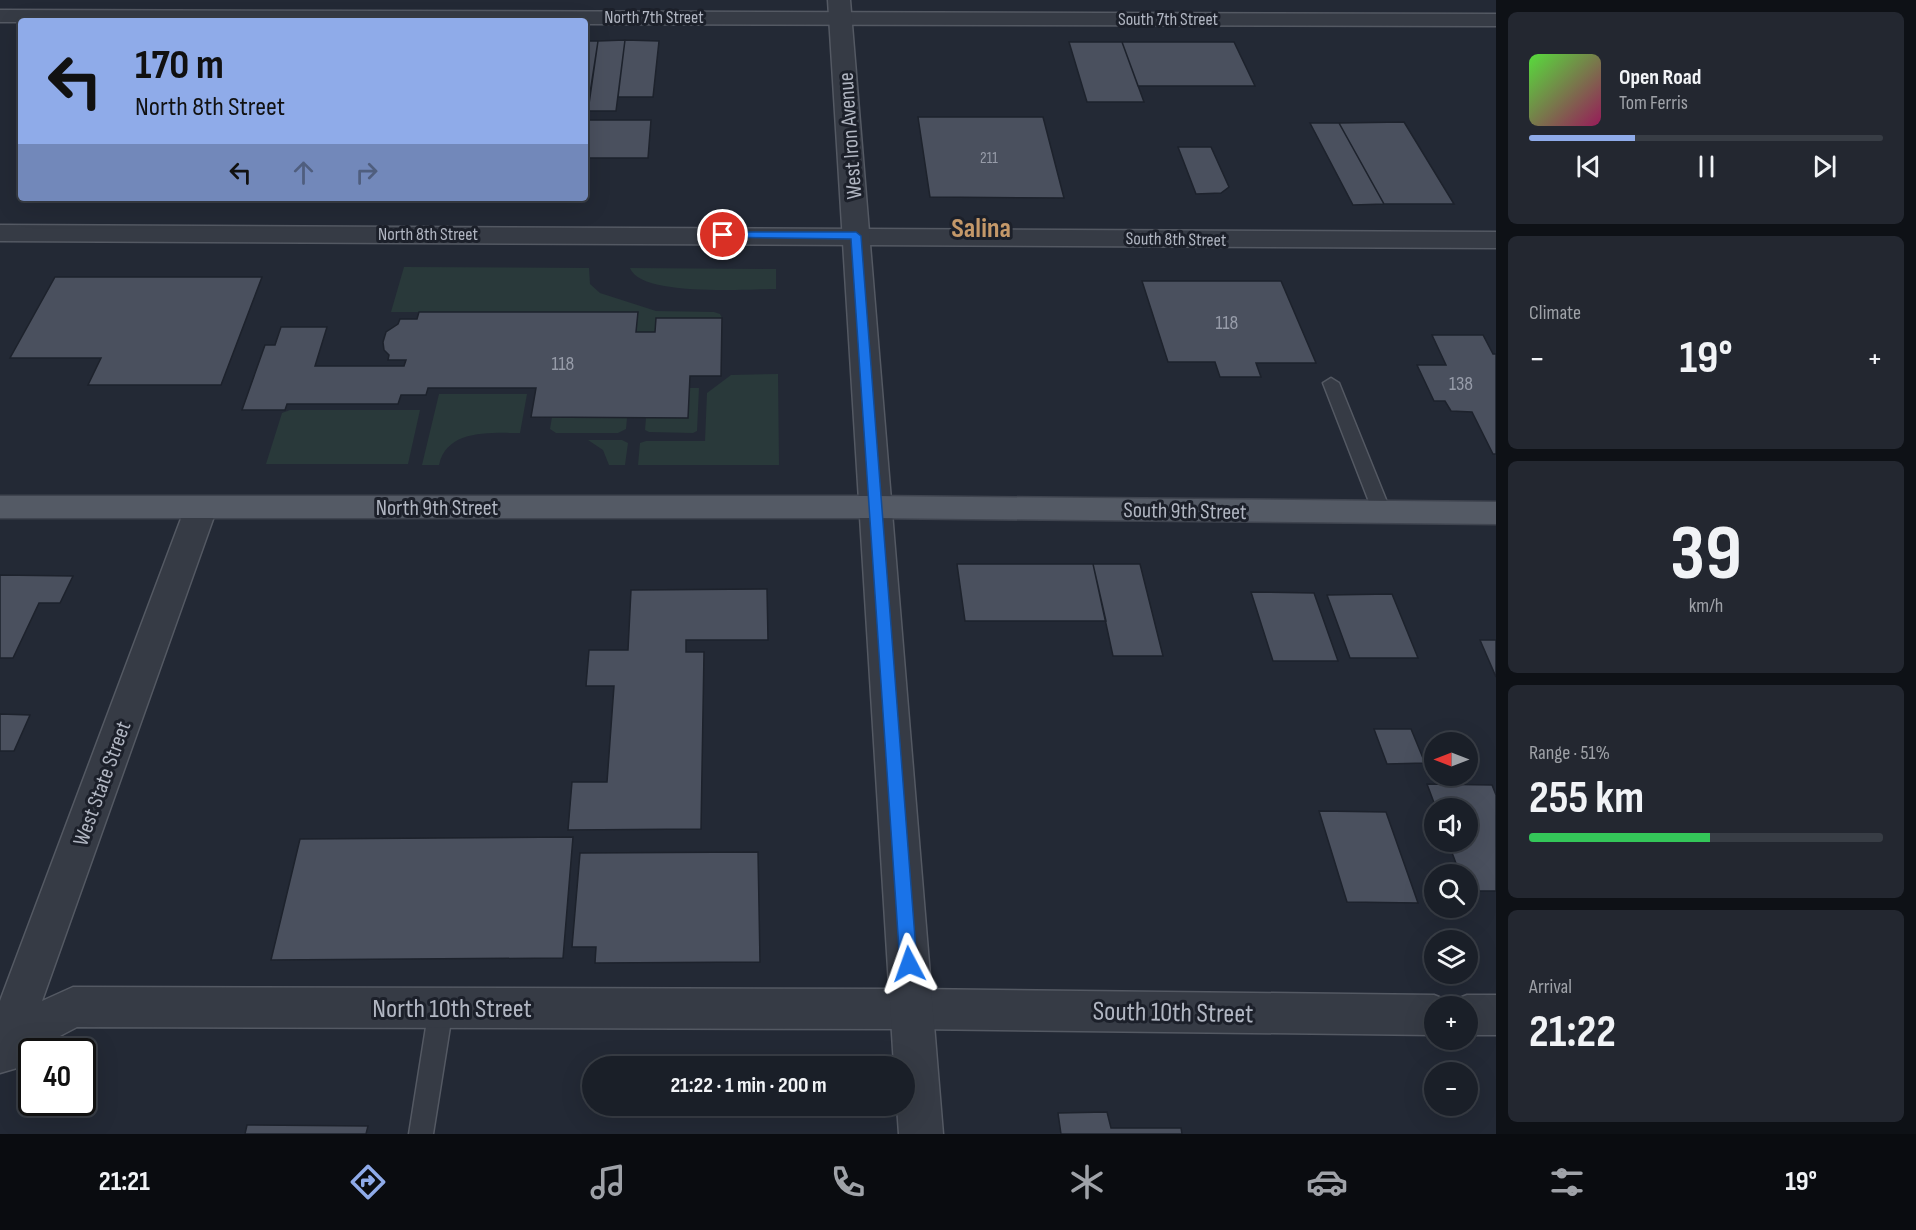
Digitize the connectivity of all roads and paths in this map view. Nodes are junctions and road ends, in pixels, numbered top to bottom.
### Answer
1 (839, 9) edge
2 (0, 16) edge
3 (1496, 21) edge
4 (0, 233) edge
5 (856, 236) junction
6 (1496, 240) edge
7 (1331, 382) dead end
8 (0, 507) edge
9 (874, 507) junction
10 (201, 508) junction
11 (1382, 512) junction
12 (1496, 513) edge
13 (441, 1008) junction
14 (912, 1009) junction
15 (1424, 1015) edge
16 (1478, 1015) edge
17 (1496, 1015) edge
18 (2, 1047) edge
19 (421, 1134) edge
20 (921, 1134) edge

1 - 2 street, North 7th Street
1 - 3 street, South 7th Street
1 - 5 street, West Iron Avenue
4 - 5 street, North 8th Street
5 - 6 street, South 8th Street
5 - 9 street, West Iron Avenue
7 - 11 lane
8 - 10 main road, North 9th Street
9 - 10 main road, North 9th Street
9 - 11 main road, South 9th Street
9 - 14 street, West Iron Avenue
10 - 18 street, West State Street
11 - 12 main road, South 9th Street
13 - 14 street, North 10th Street
13 - 18 street, North 10th Street
13 - 19 lane
14 - 15 street, South 10th Street
14 - 20 street, West Iron Avenue
16 - 17 street

